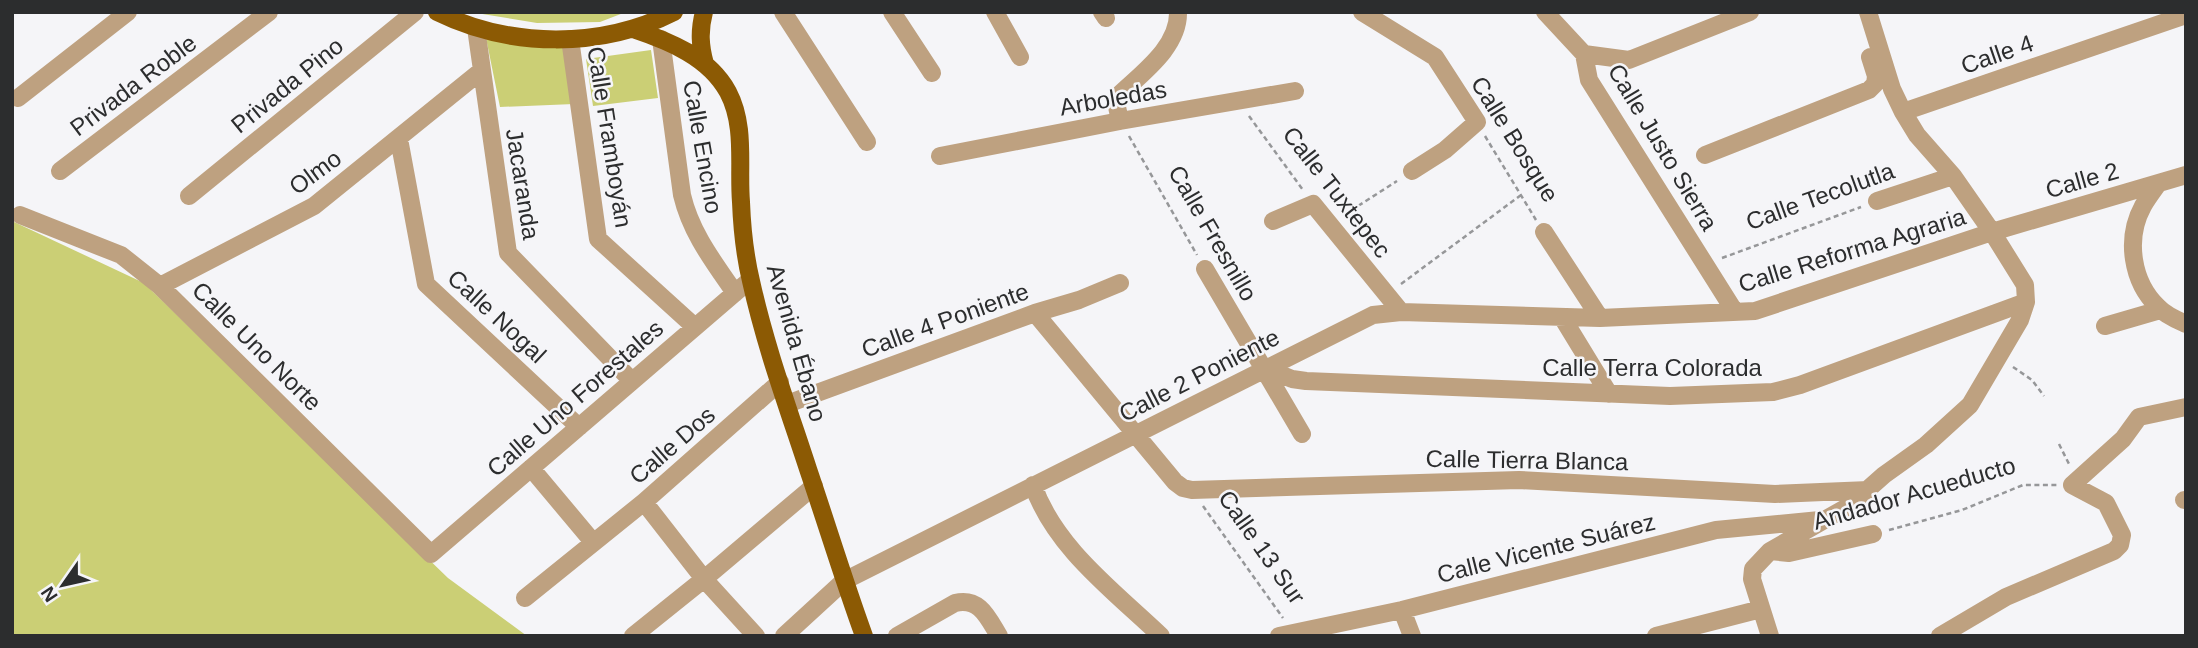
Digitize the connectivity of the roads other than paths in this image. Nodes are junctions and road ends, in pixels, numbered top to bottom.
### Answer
1 (128, 12) edge
2 (269, 12) edge
3 (415, 12) edge
4 (437, 12) edge
5 (674, 12) edge
6 (704, 12) edge
7 (783, 12) edge
8 (892, 12) edge
9 (995, 12) edge
10 (1178, 12) edge
11 (1362, 12) edge
12 (1545, 12) edge
13 (1750, 12) edge
14 (2186, 15) edge
15 (1869, 17) edge
16 (476, 28) junction
17 (633, 29) junction
18 (570, 39) junction
19 (661, 39) junction
20 (1584, 54) junction
21 (1020, 57) dead end
22 (705, 64) junction
23 (481, 71) junction
24 (932, 73) dead end
25 (1295, 91) dead end
26 (18, 98) dead end
27 (1903, 112) junction
28 (1121, 121) junction
29 (399, 139) junction
30 (867, 142) dead end
31 (1705, 155) dead end
32 (940, 156) dead end
33 (60, 171) dead end
34 (1412, 171) road end
35 (2186, 175) edge
36 (1953, 176) junction
37 (2158, 184) junction
38 (189, 196) dead end
39 (1877, 201) road end
40 (20, 215) dead end
41 (1273, 221) dead end
42 (1544, 232) road end
43 (1992, 232) junction
44 (1205, 269) road end
45 (750, 280) junction
46 (1120, 283) dead end
47 (160, 286) junction
48 (735, 293) junction
49 (2026, 302) junction
50 (2160, 310) junction
51 (1401, 312) junction
52 (1735, 312) junction
53 (1035, 313) junction
54 (1562, 317) junction
55 (1600, 318) junction
56 (2185, 323) edge
57 (2105, 326) dead end
58 (695, 327) junction
59 (1265, 368) junction
60 (632, 381) junction
61 (780, 383) junction
62 (1609, 394) junction
63 (787, 404) junction
64 (2186, 407) edge
65 (579, 427) junction
66 (1301, 433) dead end
67 (1137, 435) junction
68 (531, 468) junction
69 (1033, 485) junction
70 (814, 486) junction
71 (1187, 489) joint
72 (1870, 490) junction
73 (644, 502) junction
74 (1827, 519) junction
75 (1873, 534) road end
76 (593, 542) junction
77 (1770, 551) junction
78 (431, 554) joint
79 (705, 579) junction
80 (844, 581) junction
81 (524, 598) dead end
82 (1761, 609) junction
83 (1402, 610) junction
84 (1296, 633) edge
85 (633, 636) edge
86 (756, 636) edge
87 (784, 636) edge
88 (864, 636) edge
89 (897, 636) edge
90 (999, 636) edge
91 (1161, 636) edge
92 (1412, 636) edge
93 (1656, 636) edge
94 (1770, 636) edge
95 (1940, 636) edge

1 - 26 street
2 - 33 street, Privada Roble
3 - 38 street, Privada Pino
4 - 16 main road
5 - 17 main road
6 - 22 main road
7 - 30 street
8 - 24 street
9 - 21 street
10 - 28 street
11 - 34 street, Calle Bosque
12 - 20 street, Calle Justo Sierra
13 - 20 street
14 - 27 street, Calle 4
15 - 27 street
15 - 31 street
16 - 18 main road
16 - 23 street, Jacaranda
17 - 18 main road
17 - 19 main road, Avenida Ébano
18 - 58 street, Calle Framboyán
19 - 22 main road, Avenida Ébano
19 - 48 street, Calle Encino
20 - 52 street, Calle Justo Sierra
22 - 45 main road, Avenida Ébano
23 - 29 street, Olmo
23 - 60 street, Jacaranda
25 - 28 street, Arboledas
27 - 36 street
28 - 32 street, Arboledas
29 - 47 street, Olmo
29 - 65 street, Calle Nogal
35 - 37 street, Calle 2
36 - 39 street, Calle Tecolutla
36 - 43 street
37 - 43 street, Calle 2
37 - 50 street
40 - 47 street, Calle Uno Norte
41 - 51 street, Calle Tuxtepec
42 - 55 street, Calle Bosque
43 - 49 street
43 - 52 street, Calle Reforma Agraria
44 - 59 street, Calle Fresnillo
45 - 48 street, Calle Uno Forestales
45 - 61 main road, Avenida Ébano
46 - 53 street, Calle 4 Poniente
47 - 78 street, Calle Uno Norte
48 - 58 street, Calle Uno Forestales
49 - 62 street, Calle Terra Colorada
49 - 72 street
50 - 56 street
50 - 57 street
51 - 54 street, Calle 2 Poniente
51 - 59 street, Calle 2 Poniente
52 - 55 street, Calle Reforma Agraria
53 - 63 street, Calle 4 Poniente
53 - 67 street, Calle 13 Sur
54 - 55 street, Calle 2 Poniente
54 - 62 street
58 - 60 street, Calle Uno Forestales
59 - 62 street, Calle Terra Colorada
59 - 66 street, Calle Fresnillo
59 - 67 street, Calle 2 Poniente
60 - 65 street, Calle Uno Forestales
61 - 63 main road, Avenida Ébano
61 - 73 street, Calle Dos
63 - 70 main road, Avenida Ébano
64 - 95 street
65 - 68 street, Calle Uno Forestales
67 - 69 street, Calle 2 Poniente
67 - 71 street, Calle 13 Sur
68 - 76 street
68 - 78 street, Calle Uno Forestales
69 - 80 street, Calle 2 Poniente
69 - 91 street
70 - 79 street
70 - 80 main road, Avenida Ébano
71 - 72 street, Calle Tierra Blanca
72 - 74 street
73 - 76 street, Calle Dos
73 - 79 street
74 - 77 street
74 - 83 street, Calle Vicente Suárez
75 - 77 street, Andador Acueducto
76 - 81 street, Calle Dos
77 - 82 street
79 - 85 street
79 - 86 street
80 - 87 street, Calle 2 Poniente
80 - 88 main road, Avenida Ébano
82 - 93 street
82 - 94 street
83 - 84 street, Calle Vicente Suárez
83 - 92 street
89 - 90 street

